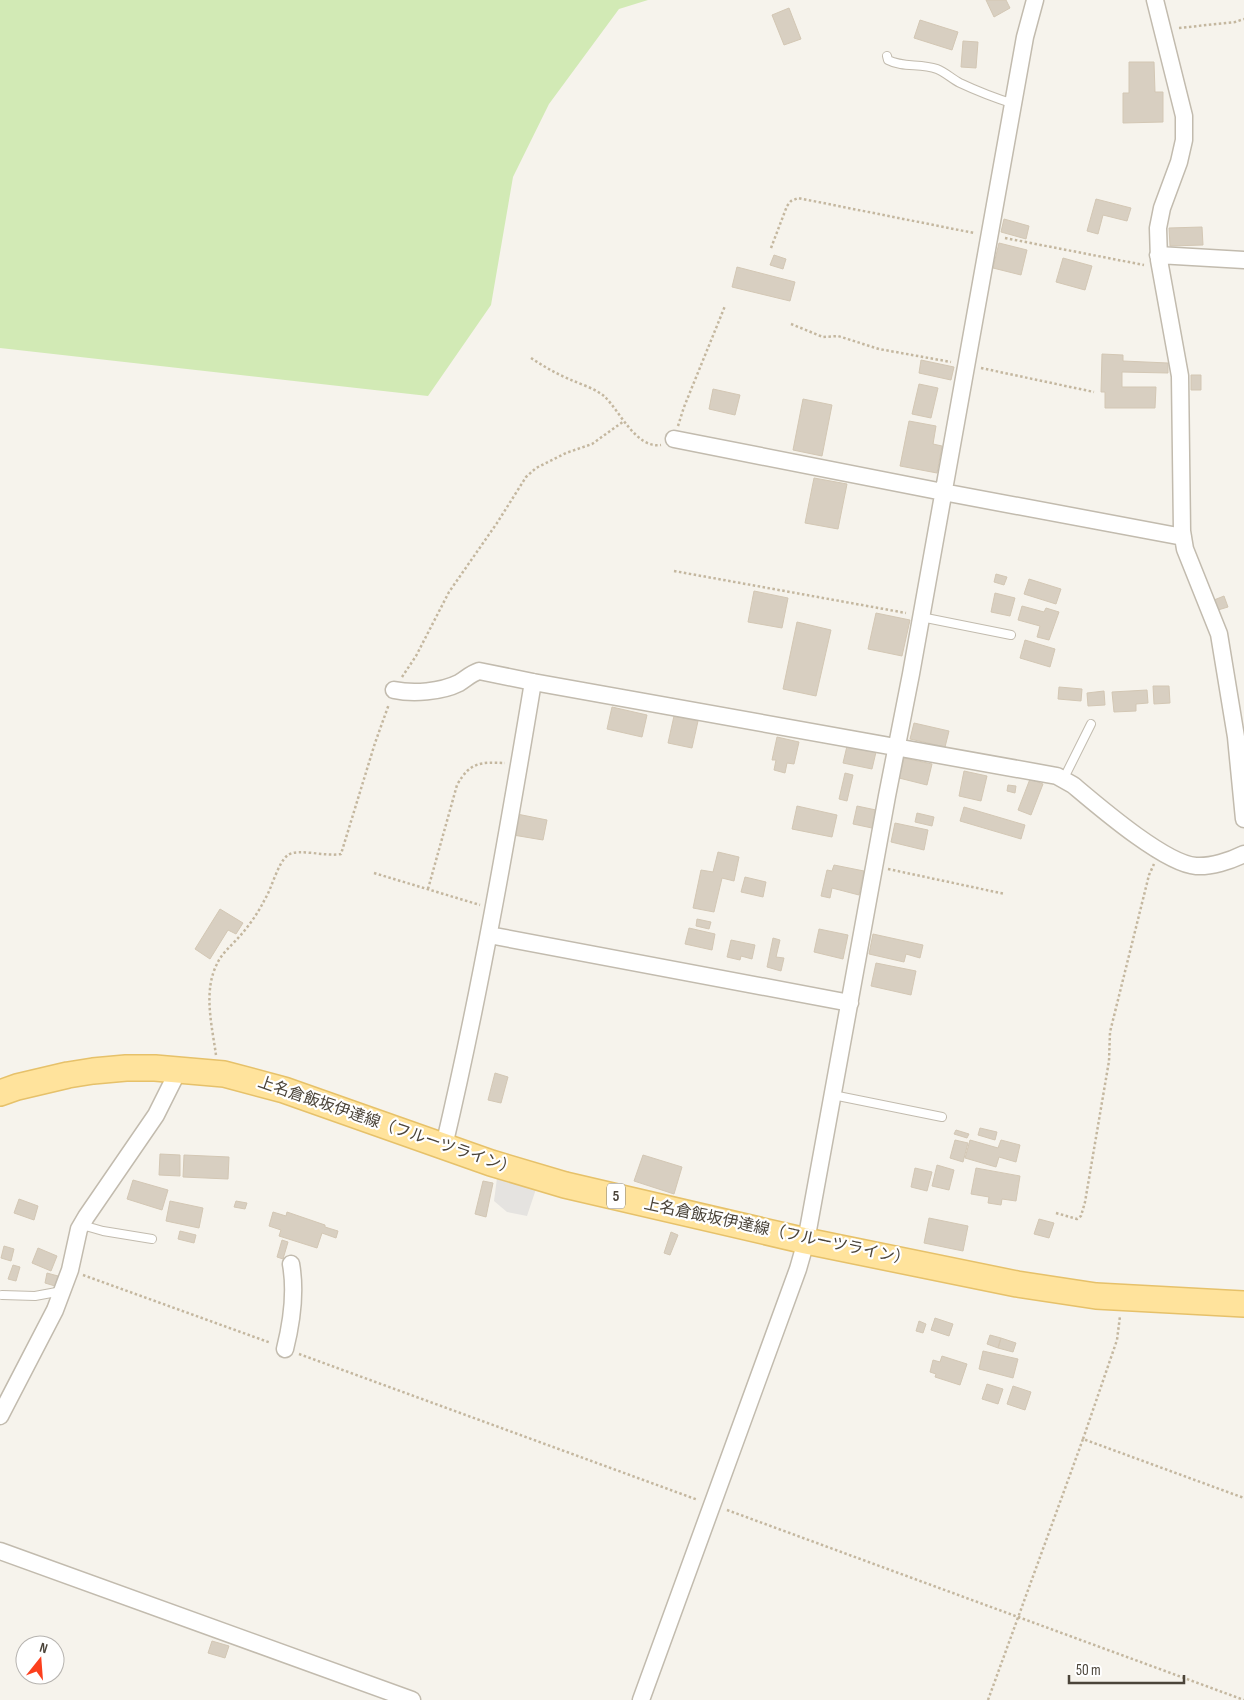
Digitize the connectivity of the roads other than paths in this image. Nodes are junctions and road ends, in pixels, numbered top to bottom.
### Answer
1 (1036, 0) edge
2 (1156, 0) edge
3 (887, 56) dead end
4 (1014, 104) junction
5 (1244, 260) edge
6 (1159, 262) junction
7 (674, 439) road end
8 (944, 492) junction
9 (1183, 537) junction
10 (921, 617) junction
11 (1011, 635) dead end
12 (533, 682) junction
13 (394, 690) road end
14 (1091, 724) dead end
15 (896, 747) junction
16 (1063, 780) junction
17 (1244, 819) edge
18 (1244, 854) edge
19 (489, 935) junction
20 (850, 1003) junction
21 (178, 1071) junction
22 (0, 1093) edge
23 (833, 1095) junction
24 (942, 1117) dead end
25 (444, 1146) junction
26 (82, 1225) junction
27 (152, 1239) dead end
28 (806, 1241) junction
29 (291, 1264) dead end
30 (62, 1291) junction
31 (2, 1295) dead end
32 (1244, 1304) edge
33 (285, 1349) road end
34 (0, 1416) edge
35 (0, 1551) edge
36 (412, 1700) edge
37 (641, 1700) edge

1 - 4 street
2 - 6 street
3 - 4 lane
4 - 8 street
5 - 6 street
6 - 9 street
7 - 8 street
8 - 9 street
8 - 10 street
9 - 17 street
10 - 11 lane
10 - 15 street
12 - 13 street
12 - 15 street
12 - 19 street
14 - 16 lane
15 - 16 street
15 - 20 street
16 - 18 street
19 - 20 street
19 - 25 street
20 - 23 street
21 - 22 main road, 上名倉飯坂伊達線（フルーツライン） / 5
21 - 25 main road, 上名倉飯坂伊達線（フルーツライン） / 5
21 - 26 street
23 - 24 lane
23 - 28 street
25 - 28 main road, 上名倉飯坂伊達線（フルーツライン） / 5
26 - 27 lane
26 - 30 street
28 - 32 main road, 上名倉飯坂伊達線（フルーツライン） / 5
28 - 37 street
29 - 33 street
30 - 31 lane
30 - 34 street
35 - 36 street

